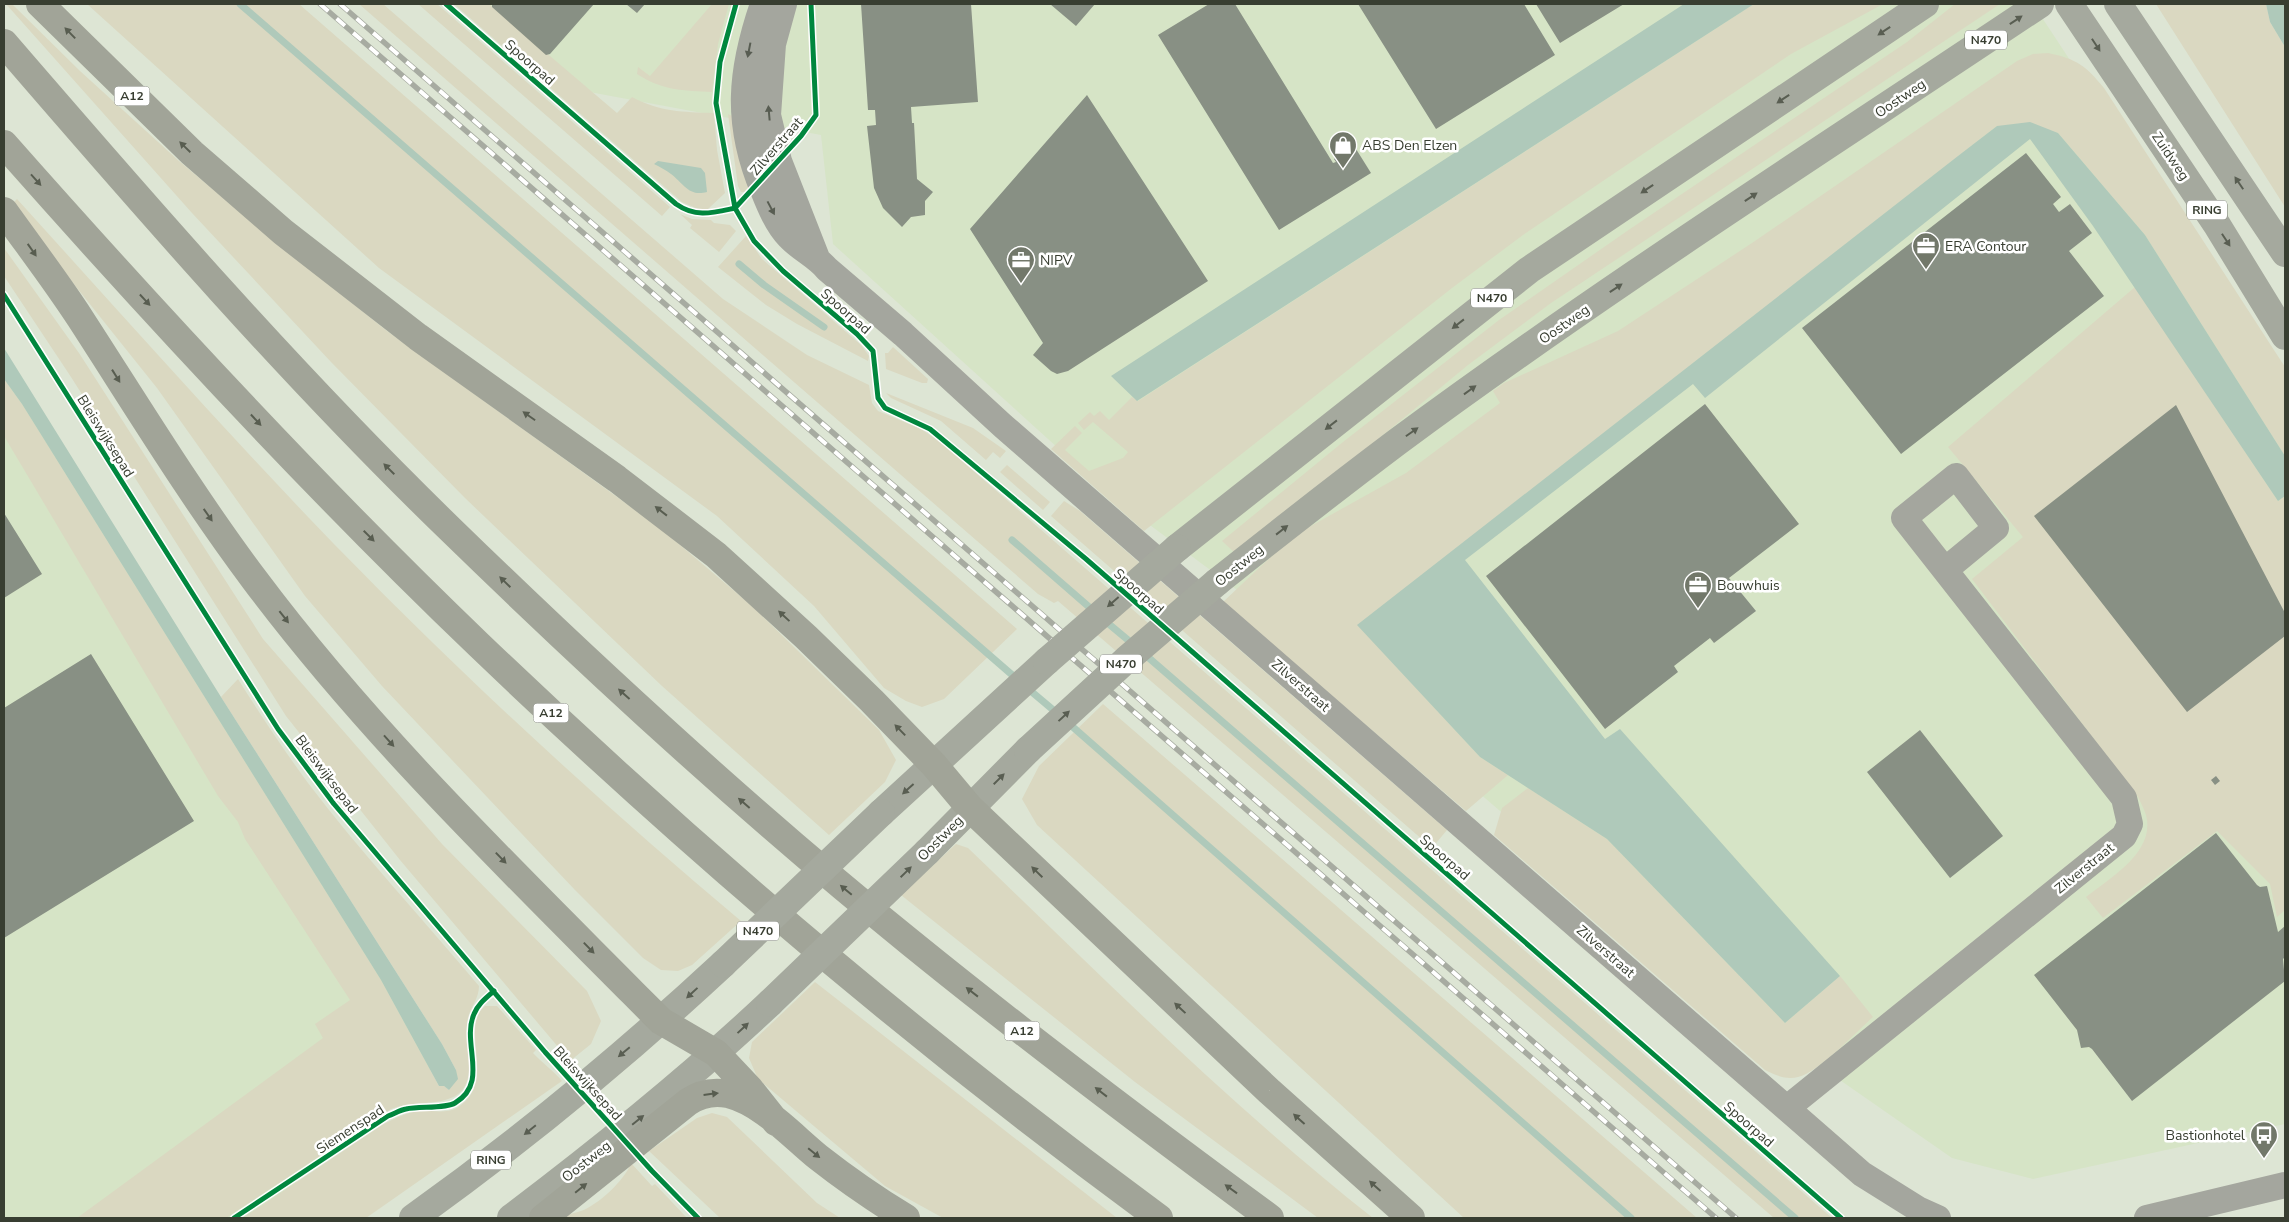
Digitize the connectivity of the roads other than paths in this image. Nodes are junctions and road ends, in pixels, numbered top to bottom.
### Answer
1 (40, 4) edge
2 (763, 4) edge
3 (784, 4) edge
4 (1925, 4) edge
5 (2040, 4) edge
6 (2069, 4) edge
7 (2118, 4) edge
8 (4, 44) edge
9 (4, 144) edge
10 (4, 211) edge
11 (2285, 253) edge
12 (818, 259) junction
13 (2285, 336) edge
14 (1944, 570) dead end
15 (934, 765) junction
16 (970, 808) junction
17 (661, 1021) junction
18 (716, 1054) junction
19 (1787, 1108) junction
20 (776, 1122) junction
21 (2285, 1185) edge
22 (413, 1218) edge
23 (511, 1218) edge
24 (542, 1218) edge
25 (906, 1218) edge
26 (1159, 1218) edge
27 (1270, 1218) edge
28 (1411, 1218) edge
29 (1938, 1218) edge
30 (2147, 1218) edge

15 -> 1 highway, A12
2 -> 12 street, Zilverstraat
12 -> 3 street, Zilverstraat
4 -> 15 main road, N470, bridge
16 -> 5 main road, Oostweg / N470, bridge
6 -> 13 main road, Zuidweg / RING
11 -> 7 main road, RING
27 -> 8 highway, A12
9 -> 26 highway, A12
10 -> 17 highway
12 - 19 street, Zilverstraat
14 - 19 street, Zilverstraat
15 - 16 highway, A12
15 -> 17 main road, N470, bridge
18 -> 16 main road, Oostweg / N470, bridge
28 -> 16 highway, A12
17 - 18 highway
17 -> 22 main road, RING
18 - 20 highway
23 -> 18 main road, Oostweg
19 - 29 street, Zilverstraat
24 -> 20 highway
20 -> 25 highway
21 - 30 street

